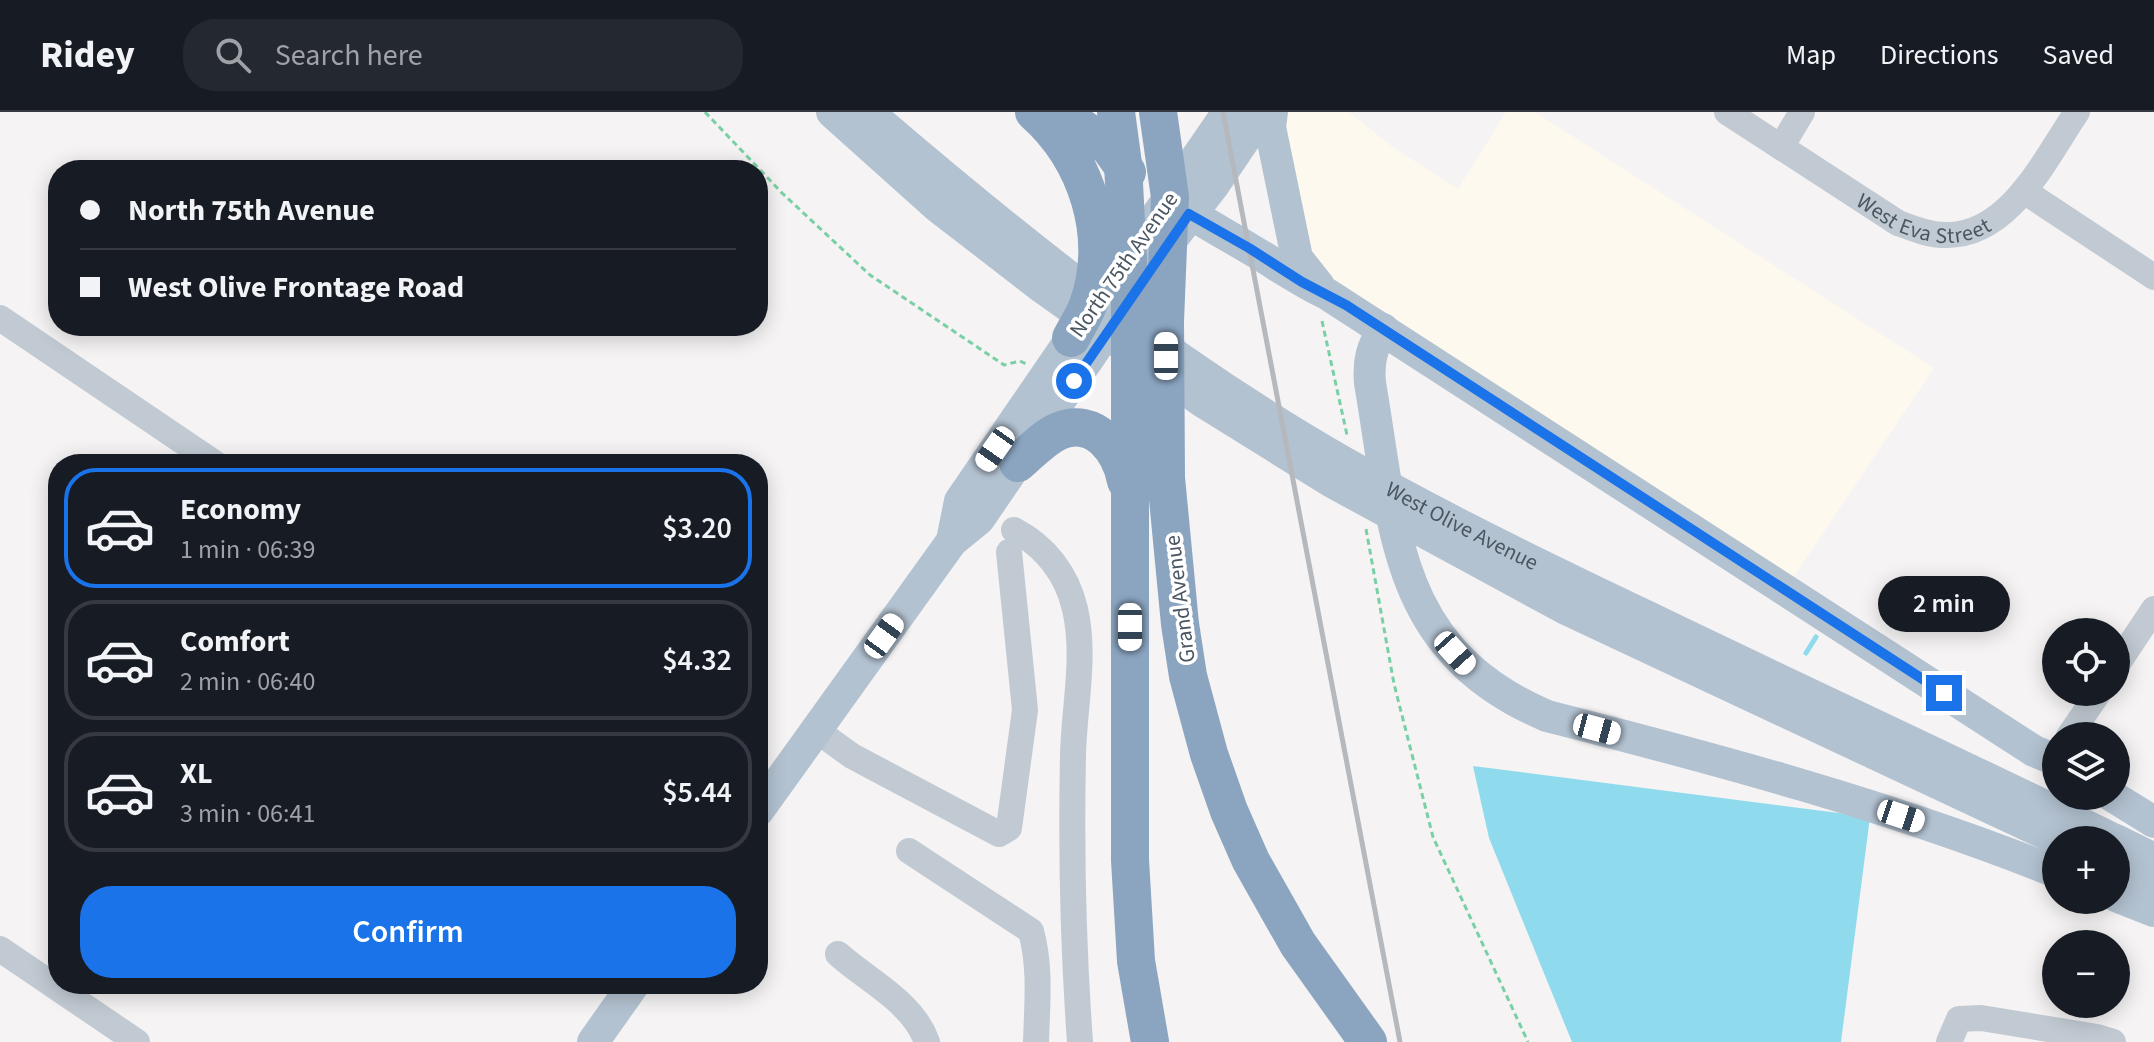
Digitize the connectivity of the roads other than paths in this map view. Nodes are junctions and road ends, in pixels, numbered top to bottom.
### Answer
1 (832, 112) edge
2 (868, 112) edge
3 (1034, 112) edge
4 (1059, 112) edge
5 (1158, 112) edge
6 (1228, 112) edge
7 (1263, 112) edge
8 (1272, 112) edge
9 (1727, 112) edge
10 (1802, 112) edge
11 (2077, 112) edge
12 (1119, 135) edge
13 (1781, 147) junction
14 (2024, 191) junction
15 (1160, 233) junction
16 (1044, 273) junction
17 (2154, 277) edge
18 (1130, 298) junction
19 (1324, 307) junction
20 (0, 318) edge
21 (1383, 329) junction
22 (1071, 338) junction
23 (201, 454) edge
24 (1018, 463) junction
25 (1131, 500) junction
26 (1426, 520) junction
27 (952, 541) junction
28 (2154, 609) edge
29 (2144, 646) edge
30 (816, 730) junction
31 (2042, 752) edge
32 (768, 797) edge
33 (2130, 807) edge
34 (2154, 822) edge
35 (2087, 826) edge
36 (2042, 832) edge
37 (2130, 847) edge
38 (909, 851) dead end
39 (2154, 859) edge
40 (2042, 866) edge
41 (2130, 875) edge
42 (2154, 887) edge
43 (2130, 902) edge
44 (2154, 911) edge
45 (0, 949) edge
46 (838, 954) dead end
47 (48, 982) edge
48 (66, 994) edge
49 (628, 994) edge
50 (1954, 1030) edge
51 (604, 1038) edge
52 (137, 1042) edge
53 (927, 1042) edge
54 (1036, 1042) edge
55 (1080, 1042) edge
56 (1150, 1042) edge
57 (1368, 1042) edge
58 (2113, 1042) edge

1 - 16 main road, West Olive Avenue
2 - 16 main road, West Olive Avenue
3 - 22 highway
4 - 12 highway
5 - 15 highway, Grand Avenue
6 - 15 main road, North 75th Avenue
7 - 15 main road, North 75th Avenue
8 - 19 main road
9 - 13 street, West Eva Street
10 - 13 street
11 - 14 street
12 - 15 highway, Grand Avenue
12 - 15 highway
13 - 14 street, West Eva Street
14 - 17 street, West Eva Street
15 - 18 highway, Grand Avenue
15 - 19 main road
15 - 22 main road, North 75th Avenue
15 - 57 highway, Grand Avenue
16 - 26 main road, West Olive Avenue
18 - 24 main road, North 75th Avenue
18 - 25 highway, Grand Avenue
19 - 21 main road
20 - 23 street
21 - 31 main road
21 - 40 main road
22 - 27 main road, North 75th Avenue
24 - 25 highway
24 - 27 main road, North 75th Avenue
25 - 56 highway, Grand Avenue
26 - 35 main road, West Olive Avenue
26 - 36 main road, West Olive Avenue
27 - 30 main road, North 75th Avenue
28 - 29 street
30 - 32 main road, North 75th Avenue
30 - 55 street
33 - 34 main road
37 - 39 main road, West Olive Avenue
38 - 54 street
41 - 42 main road
43 - 44 main road
45 - 47 street
46 - 53 street
48 - 52 street
49 - 51 main road
50 - 58 street

